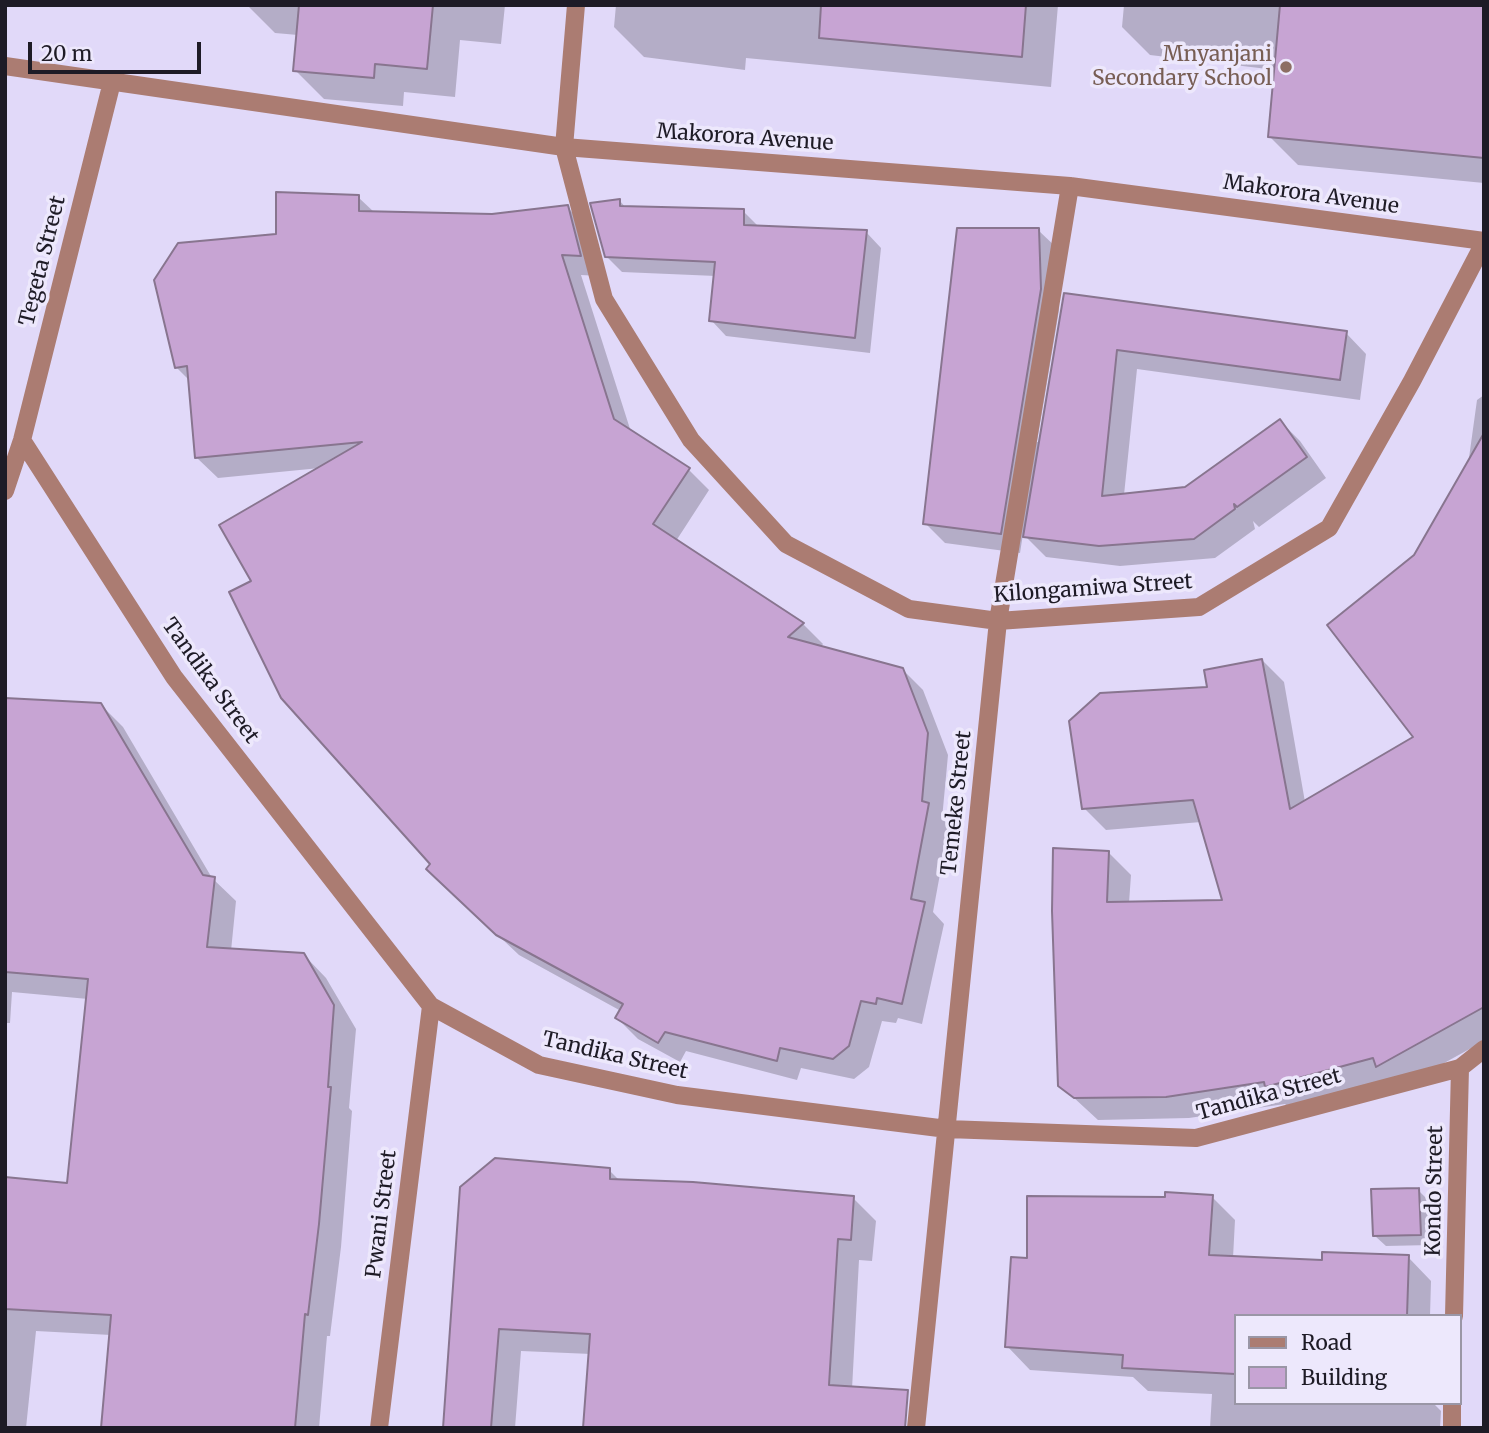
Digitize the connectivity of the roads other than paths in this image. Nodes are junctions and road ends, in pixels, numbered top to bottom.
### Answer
1 (576, 5) edge
2 (5, 66) edge
3 (112, 82) junction
4 (564, 147) junction
5 (1070, 186) junction
6 (1484, 242) edge
7 (22, 440) junction
8 (5, 491) edge
9 (998, 621) junction
10 (431, 1006) junction
11 (1484, 1049) edge
12 (1460, 1068) junction
13 (947, 1129) junction
14 (1454, 1314) edge
15 (1452, 1405) edge
16 (379, 1428) edge
17 (916, 1428) edge
18 (1452, 1428) edge

1 - 4 street, Kilongamiwa Street
2 - 3 street, Makorora Avenue
3 - 4 street, Makorora Avenue
3 - 7 street, Tegeta Street
4 - 5 street, Makorora Avenue
4 - 9 street, Kilongamiwa Street
5 - 6 street, Makorora Avenue
5 - 9 street, Temeke Street
6 - 9 street, Kilongamiwa Street
7 - 8 street, Tegeta Street
7 - 10 street, Tandika Street
9 - 13 street, Temeke Street
10 - 13 street, Tandika Street
10 - 16 street, Pwani Street
11 - 12 street, Tandika Street
12 - 13 street, Tandika Street
12 - 14 street, Kondo Street
13 - 17 street, Temeke Street
15 - 18 street

